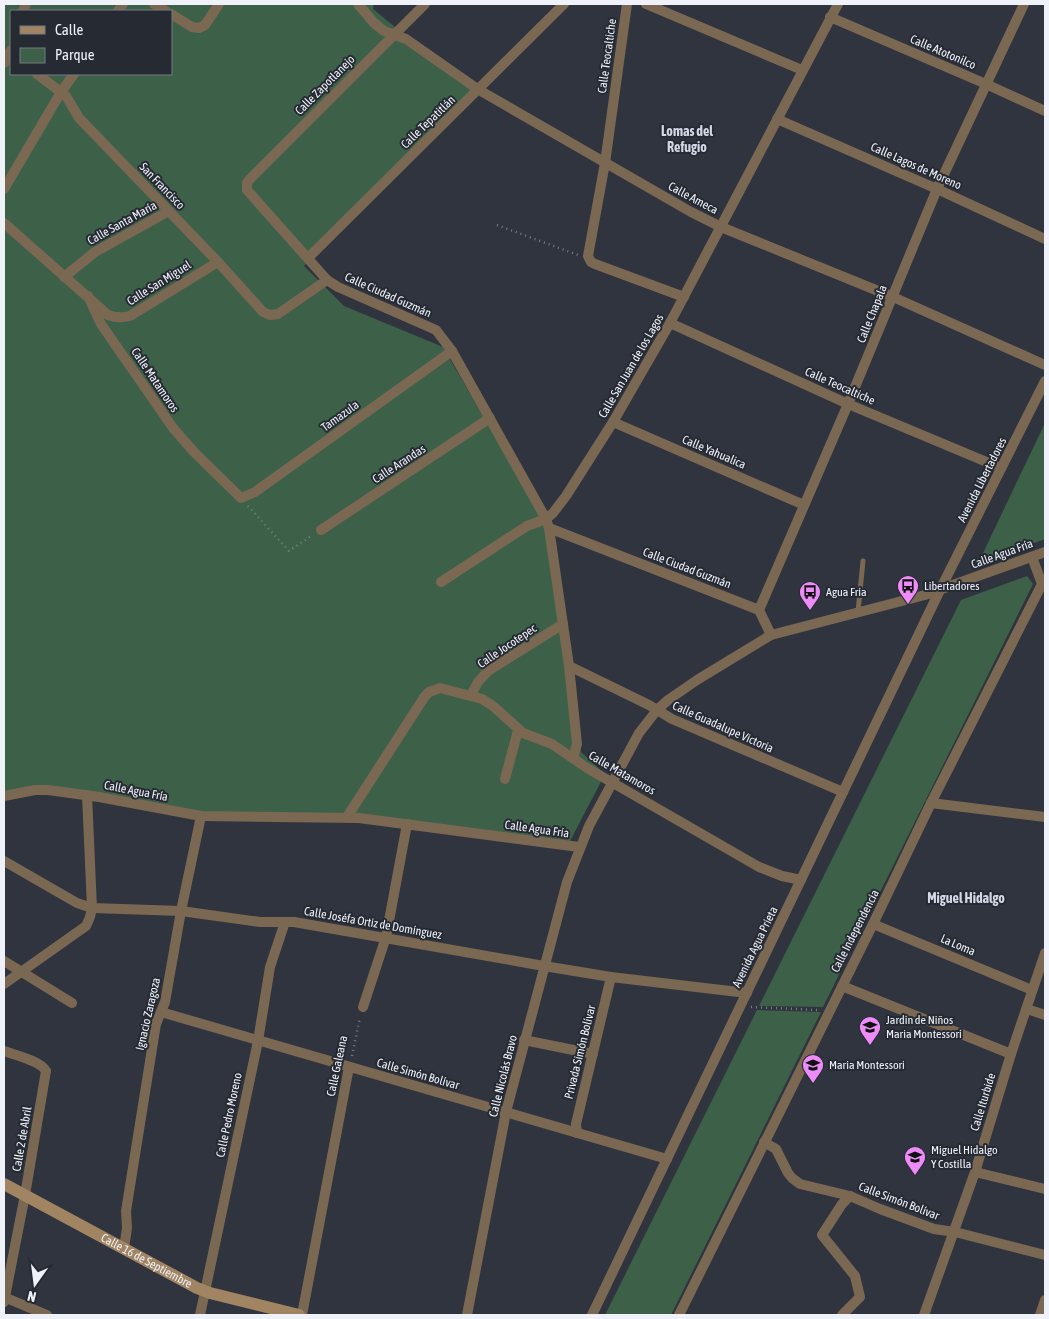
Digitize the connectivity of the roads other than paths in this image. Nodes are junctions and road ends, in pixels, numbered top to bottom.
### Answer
1 (220, 4) edge
2 (358, 4) edge
3 (425, 4) edge
4 (564, 4) edge
5 (627, 4) edge
6 (646, 4) edge
7 (838, 4) edge
8 (1024, 4) edge
9 (172, 15) edge
10 (830, 17) junction
11 (394, 35) junction
12 (802, 70) junction
13 (38, 75) edge
14 (73, 75) edge
15 (986, 84) junction
16 (479, 90) junction
17 (61, 92) junction
18 (1045, 111) edge
19 (776, 119) junction
20 (605, 163) junction
21 (246, 187) joint
22 (4, 189) edge
23 (937, 189) junction
24 (169, 211) junction
25 (4, 223) edge
26 (721, 227) junction
27 (1045, 239) edge
28 (308, 258) junction
29 (218, 262) junction
30 (64, 277) junction
31 (327, 280) junction
32 (88, 296) junction
33 (684, 297) junction
34 (893, 297) junction
35 (670, 323) junction
36 (452, 351) junction
37 (1045, 366) edge
38 (1045, 381) edge
39 (848, 404) junction
40 (490, 418) junction
41 (613, 422) junction
42 (1001, 468) junction
43 (241, 498) joint
44 (804, 505) junction
45 (547, 524) junction
46 (321, 530) road end
47 (1045, 552) edge
48 (1032, 557) junction
49 (863, 561) dead end
50 (441, 582) dead end
51 (940, 590) junction
52 (759, 610) junction
53 (858, 612) junction
54 (563, 624) junction
55 (771, 635) junction
56 (569, 666) junction
57 (471, 695) junction
58 (657, 710) junction
59 (518, 730) junction
60 (573, 758) junction
61 (505, 779) dead end
62 (612, 782) junction
63 (843, 792) junction
64 (86, 795) junction
65 (4, 796) edge
66 (931, 803) junction
67 (201, 816) junction
68 (347, 817) junction
69 (1045, 817) edge
70 (408, 824) junction
71 (579, 847) junction
72 (4, 861) edge
73 (801, 880) junction
74 (92, 908) junction
75 (181, 910) junction
76 (285, 922) junction
77 (874, 924) junction
78 (386, 937) junction
79 (1045, 953) edge
80 (4, 961) edge
81 (544, 966) junction
82 (21, 971) junction
83 (1041, 976) edge
84 (611, 977) junction
85 (4, 984) edge
86 (842, 986) junction
87 (1032, 990) junction
88 (747, 993) junction
89 (72, 1003) dead end
90 (363, 1007) road end
91 (1027, 1009) junction
92 (161, 1012) junction
93 (1045, 1016) edge
94 (524, 1040) junction
95 (258, 1041) junction
96 (4, 1051) edge
97 (593, 1054) junction
98 (1011, 1054) junction
99 (349, 1067) junction
100 (506, 1112) junction
101 (577, 1133) junction
102 (764, 1142) junction
103 (667, 1159) junction
104 (975, 1172) junction
105 (4, 1184) edge
106 (1045, 1189) edge
107 (25, 1195) junction
108 (850, 1196) junction
109 (955, 1232) junction
110 (124, 1248) junction
111 (1045, 1255) edge
112 (205, 1291) junction
113 (4, 1299) edge
114 (1045, 1300) edge
115 (47, 1315) edge
116 (200, 1315) edge
117 (301, 1315) edge
118 (467, 1315) edge
119 (592, 1315) edge
120 (679, 1315) edge
121 (842, 1315) edge
122 (924, 1315) edge
123 (1040, 1315) edge

1 - 9 street
2 - 11 street, Calle Ameca
3 - 11 street, Calle Zapotlanejo
4 - 16 street, Calle Tepatitlán
5 - 20 street, Calle Teocaltiche
6 - 12 street
7 - 10 street, Calle San Juan de los Lagos
8 - 15 street, Calle Chapala
10 - 12 street, Calle San Juan de los Lagos
10 - 15 street, Calle Atotonilco
11 - 16 street, Calle Ameca
11 - 21 street, Calle Zapotlanejo
12 - 19 street, Calle San Juan de los Lagos
13 - 17 street, San Francisco
14 - 17 street
15 - 18 street, Calle Atotonilco
15 - 23 street, Calle Chapala
16 - 20 street, Calle Ameca
16 - 28 street, Calle Tepatitlán
17 - 22 street
17 - 24 street, San Francisco
19 - 23 street, Calle Lagos de Moreno
19 - 26 street, Calle San Juan de los Lagos
20 - 26 street, Calle Ameca
20 - 33 street, Calle Teocaltiche
21 - 28 street, Calle Ciudad Guzmán
23 - 27 street, Calle Lagos de Moreno
23 - 34 street, Calle Chapala
24 - 29 street, San Francisco
24 - 30 street, Calle Santa María
25 - 30 street, Calle Matamoros
26 - 33 street, Calle San Juan de los Lagos
26 - 34 street, Calle Ameca
28 - 31 street, Calle Ciudad Guzmán
29 - 31 street, San Francisco
29 - 32 street, Calle San Miguel
30 - 32 street, Calle Matamoros
31 - 36 street, Calle Ciudad Guzmán
32 - 43 street, Calle Matamoros
33 - 35 street, Calle San Juan de los Lagos
34 - 37 street, Calle Ameca
34 - 39 street, Calle Chapala
35 - 39 street, Calle Teocaltiche
35 - 41 street, Calle San Juan de los Lagos
36 - 40 street, Calle Ciudad Guzmán
36 - 43 street, Tamazula
38 - 42 street, Avenida Libertadores
39 - 42 street, Calle Teocaltiche
39 - 44 street, Calle Chapala
40 - 45 street, Calle Ciudad Guzmán
40 - 46 street, Calle Arandas
41 - 44 street, Calle Yahualica
41 - 45 street, Calle San Juan de los Lagos
42 - 51 street, Avenida Libertadores
44 - 52 street, Calle Chapala
45 - 50 street
45 - 52 street, Calle Ciudad Guzmán
45 - 54 street
47 - 48 street, Calle Agua Fría
48 - 51 street, Calle Agua Fría
48 - 66 street, Calle Independencia
49 - 53 lane
51 - 53 street, Calle Agua Fría
51 - 63 street, Avenida Agua Prieta
52 - 55 street
53 - 55 street, Calle Agua Fría
54 - 56 street
54 - 57 street, Calle Jocotepec
55 - 58 street, Calle Agua Fría
56 - 58 street, Calle Guadalupe Victoria
56 - 60 street
57 - 59 street, Calle Matamoros
57 - 68 street, Calle Matamoros
58 - 62 street, Calle Agua Fría
58 - 63 street, Calle Guadalupe Victoria
59 - 60 street, Calle Matamoros
59 - 61 street
60 - 62 street, Calle Matamoros
62 - 71 street, Calle Agua Fría
62 - 73 street, Calle Matamoros
63 - 73 street, Avenida Agua Prieta
64 - 65 street, Calle Agua Fría
64 - 67 street, Calle Agua Fría
64 - 74 street
66 - 69 street
66 - 77 street, Calle Independencia
67 - 68 street, Calle Agua Fría
67 - 75 street, Ignacio Zaragoza
68 - 70 street, Calle Agua Fría
70 - 71 street, Calle Agua Fría
70 - 78 street
71 - 81 street, Calle Nicolás Bravo
72 - 74 street, Calle Joséfa Ortiz de Domínguez
73 - 88 street, Avenida Agua Prieta
74 - 75 street, Calle Joséfa Ortiz de Domínguez
74 - 82 street
75 - 76 street, Calle Joséfa Ortiz de Domínguez
75 - 92 street, Ignacio Zaragoza
76 - 78 street, Calle Joséfa Ortiz de Domínguez
76 - 95 street, Calle Pedro Moreno
77 - 86 street, Calle Independencia
77 - 87 street, La Loma
78 - 81 street, Calle Joséfa Ortiz de Domínguez
78 - 90 street
79 - 83 street, Calle Iturbide
80 - 82 street
81 - 84 street, Calle Joséfa Ortiz de Domínguez
81 - 94 street, Calle Nicolás Bravo
82 - 85 street
82 - 89 street
83 - 87 street, Calle Iturbide
84 - 88 street, Calle Joséfa Ortiz de Domínguez
84 - 97 street, Privada Simón Bolívar
86 - 98 street
86 - 102 street, Calle Independencia
87 - 91 street, Calle Iturbide
88 - 103 street, Avenida Agua Prieta
91 - 93 street
91 - 98 street, Calle Iturbide
92 - 95 street, Calle Simón Bolívar
92 - 110 street, Ignacio Zaragoza
94 - 97 street
94 - 100 street, Calle Nicolás Bravo
95 - 99 street, Calle Simón Bolívar
95 - 112 street, Calle Pedro Moreno
96 - 107 street, Calle 2 de Abril
97 - 101 street, Privada Simón Bolívar
98 - 104 street, Calle Iturbide
99 - 100 street, Calle Simón Bolívar
99 - 117 street, Calle Galeana
100 - 101 street, Calle Simón Bolívar
100 - 118 street, Calle Nicolás Bravo
101 - 103 street, Calle Simón Bolívar
102 - 108 street, Calle Simón Bolívar
102 - 120 street, Calle Independencia
103 - 119 street, Avenida Agua Prieta
104 - 106 street
104 - 109 street, Calle Iturbide
105 - 107 street, Calle 16 de Septiembre
107 - 110 street, Calle 16 de Septiembre
107 - 113 street, Calle 2 de Abril
108 - 109 street, Calle Simón Bolívar
108 - 121 street
109 - 111 street, Calle Simón Bolívar
109 - 122 street, Calle Iturbide
110 - 112 street, Calle 16 de Septiembre
112 - 116 street, Calle Pedro Moreno
112 - 117 street, Calle 16 de Septiembre
113 - 115 street
114 - 123 street

